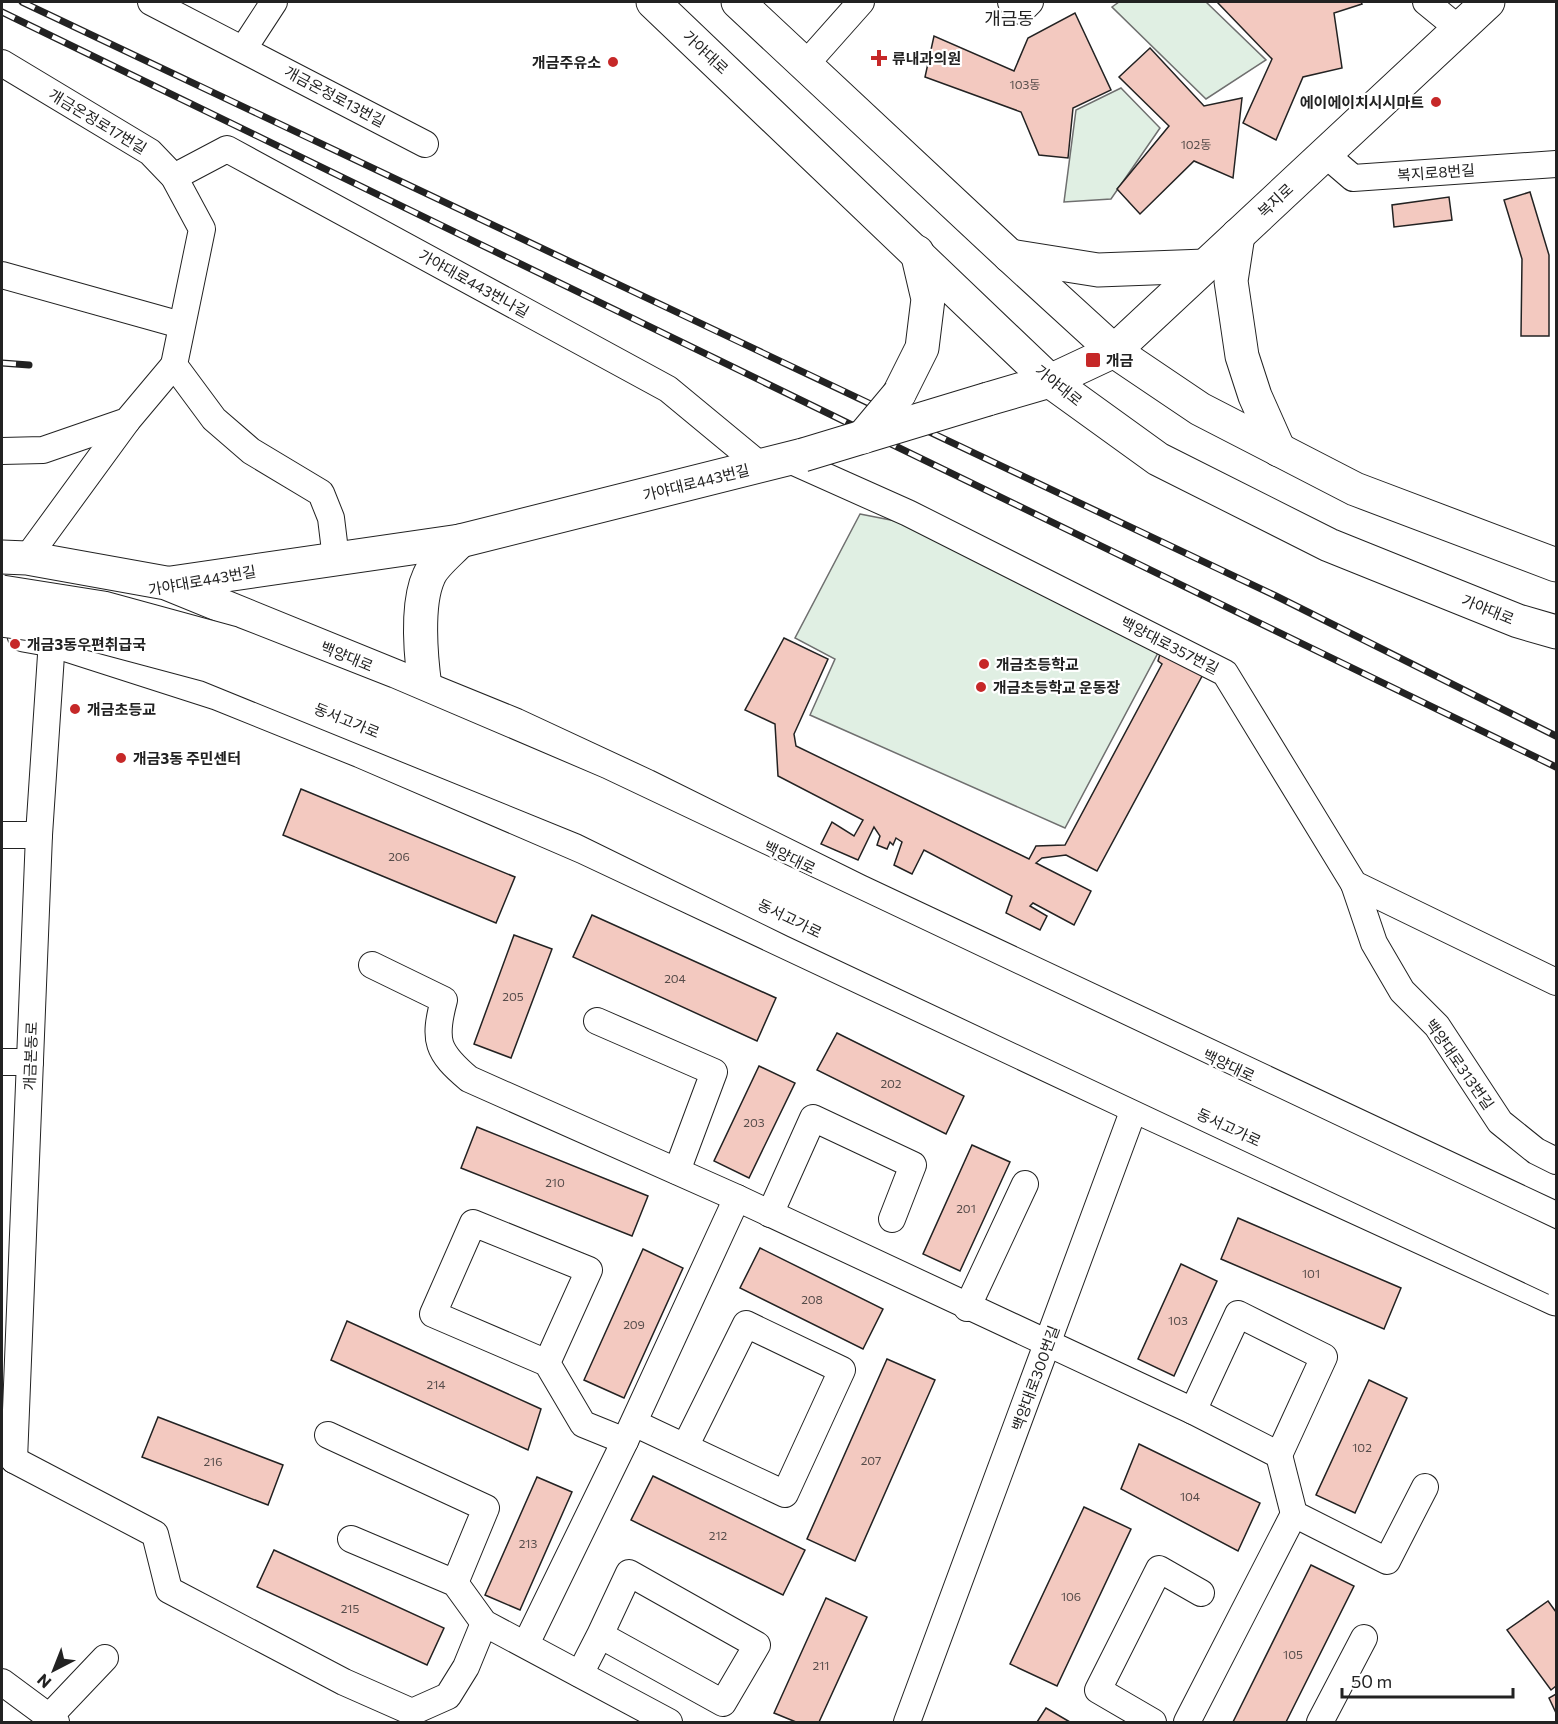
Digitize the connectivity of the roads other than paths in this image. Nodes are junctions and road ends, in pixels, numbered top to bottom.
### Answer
1 (151, 2) edge
2 (274, 2) edge
3 (653, 2) edge
4 (738, 2) edge
5 (861, 2) edge
6 (1426, 2) edge
7 (1488, 2) edge
8 (1459, 29) junction
9 (244, 48) junction
10 (2, 63) edge
11 (805, 65) junction
12 (425, 144) dead end
13 (1325, 154) junction
14 (1557, 164) edge
15 (174, 177) junction
16 (1238, 235) junction
17 (917, 252) junction
18 (1010, 256) junction
19 (1205, 266) junction
20 (2, 275) edge
21 (181, 325) junction
22 (1114, 351) junction
23 (174, 365) junction
24 (1050, 381) junction
25 (127, 421) junction
26 (864, 437) junction
27 (1279, 450) junction
28 (2, 451) edge
29 (784, 460) junction
30 (460, 541) junction
31 (14, 558) edge
32 (336, 559) junction
33 (1557, 565) edge
34 (255, 570) junction
35 (166, 583) junction
36 (2, 592) edge
37 (229, 607) junction
38 (2, 620) edge
39 (2, 631) edge
40 (1557, 632) edge
41 (52, 640) junction
42 (425, 687) junction
43 (217, 693) junction
44 (2, 835) edge
45 (39, 835) junction
46 (1354, 884) junction
47 (372, 965) dead end
48 (1557, 982) edge
49 (597, 1021) dead end
50 (1162, 1034) junction
51 (2, 1062) edge
52 (30, 1062) junction
53 (1135, 1106) junction
54 (1557, 1161) edge
55 (677, 1171) junction
56 (1025, 1184) dead end
57 (737, 1198) junction
58 (770, 1214) junction
59 (892, 1219) dead end
60 (1557, 1219) edge
61 (1557, 1248) edge
62 (11, 1279) edge
63 (1557, 1279) edge
64 (1557, 1299) edge
65 (968, 1308) junction
66 (1047, 1345) junction
67 (547, 1363) junction
68 (1193, 1411) junction
69 (629, 1432) junction
70 (328, 1435) dead end
71 (686, 1447) junction
72 (1279, 1455) junction
73 (8, 1461) edge
74 (1425, 1487) dead end
75 (1294, 1514) junction
76 (351, 1539) dead end
77 (455, 1583) junction
78 (1201, 1593) dead end
79 (484, 1623) junction
80 (600, 1635) junction
81 (1364, 1638) dead end
82 (526, 1644) junction
83 (105, 1658) dead end
84 (580, 1674) junction
85 (2, 1682) edge
86 (53, 1720) edge
87 (669, 1722) edge
88 (907, 1722) edge
89 (1153, 1722) edge
90 (1187, 1722) edge
91 (1320, 1722) edge

1 - 9 street, 개금온정로13번길
2 - 9 street
3 - 17 main road, 가야대로
4 - 11 main road
5 - 11 street
6 - 8 street
7 - 8 main road, 복지로
8 - 13 main road, 복지로
9 - 12 street, 개금온정로13번길
10 - 15 street, 개금온정로17번길
11 - 18 main road
13 - 14 street, 복지로8번길
13 - 16 main road, 복지로
15 - 21 street, 개금온정로17번길
15 - 29 street, 가야대로443번나길
16 - 19 main road, 복지로
16 - 27 main road
17 - 24 main road, 가야대로
17 - 26 main road, bridge
18 - 19 main road
18 - 22 main road
19 - 22 main road, 복지로
20 - 21 street
21 - 23 street, 개금온정로17번길
22 - 24 main road, 복지로
22 - 27 main road
23 - 25 street
23 - 32 street
24 - 26 main road, 가야대로443번길, bridge
24 - 40 main road, 가야대로
25 - 28 street
25 - 31 street
26 - 29 main road, 가야대로443번길, bridge
27 - 33 main road
29 - 30 main road, 가야대로443번길
29 - 46 street, 백양대로357번길
30 - 32 main road, 가야대로443번길
30 - 42 main road
31 - 35 main road, 백양대로
32 - 34 main road, 가야대로443번길
34 - 35 main road, 가야대로443번길
34 - 37 main road
35 - 37 main road, 백양대로
35 - 39 main road, 가야대로443번길
36 - 61 main road, 동서고가로, bridge
37 - 42 main road, 백양대로
37 - 43 main road
38 - 63 main road, 동서고가로, bridge
39 - 41 main road
41 - 43 main road
41 - 45 street, 개금본동로
42 - 50 main road, 백양대로
43 - 53 main road
44 - 45 street
45 - 52 street, 개금본동로
46 - 48 street
46 - 54 street, 백양대로313번길
47 - 55 street
49 - 55 street
50 - 53 street, 백양대로300번길
50 - 60 main road, 백양대로
51 - 52 street
52 - 62 street, 개금본동로
53 - 64 main road
53 - 66 street, 백양대로300번길
55 - 57 street
56 - 65 street
57 - 58 street
57 - 69 street
58 - 59 street
58 - 65 street
62 - 73 street, 개금본동로
65 - 66 street
66 - 68 street
66 - 88 street, 백양대로300번길
67 - 67 street
67 - 69 street
68 - 72 street
68 - 72 street
69 - 71 street
69 - 82 street
70 - 77 street
71 - 71 street
72 - 75 street
73 - 79 street
74 - 75 street
75 - 90 street
76 - 77 street
77 - 79 street
78 - 89 street
79 - 82 street
80 - 80 street
80 - 84 street
81 - 91 street
82 - 84 street
83 - 86 street
84 - 87 street
85 - 86 street

